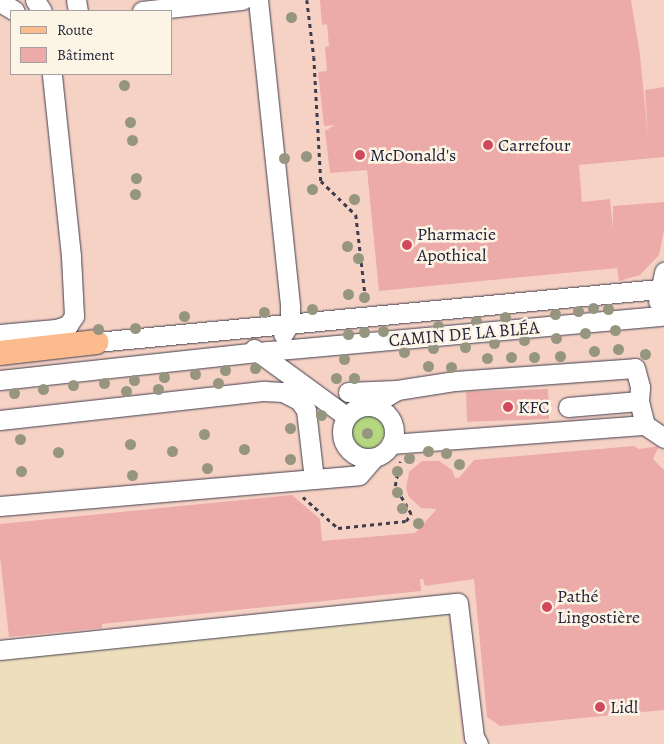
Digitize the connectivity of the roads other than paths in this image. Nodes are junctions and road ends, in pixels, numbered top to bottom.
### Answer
1 (242, 0) edge
2 (258, 0) edge
3 (151, 10) edge
4 (52, 75) edge
5 (662, 281) edge
6 (662, 319) edge
7 (290, 323) junction
8 (0, 334) edge
9 (143, 338) junction
10 (96, 342) joint
11 (264, 352) junction
12 (0, 353) edge
13 (0, 373) edge
14 (33, 376) junction
15 (0, 380) edge
16 (397, 390) junction
17 (348, 392) dead end
18 (639, 401) junction
19 (379, 407) junction
20 (568, 407) dead end
21 (346, 416) junction
22 (0, 420) edge
23 (645, 425) junction
24 (664, 438) edge
25 (391, 444) junction
26 (374, 458) junction
27 (314, 479) junction
28 (0, 500) edge
29 (0, 650) edge
30 (478, 744) edge

1 - 3 street
2 - 7 street
4 - 8 street
5 - 6 street
5 - 7 street, CAMIN DE LA BLÉA
6 - 11 street, CAMIN DE LA BLÉA
7 - 9 street, CAMIN DE LA BLÉA
7 - 11 street
9 - 10 street
9 - 11 street
10 - 12 main road
11 - 14 street, CAMIN DE LA BLÉA
11 - 21 street
13 - 14 street
14 - 15 street
16 - 17 street
16 - 18 street
16 - 19 street
18 - 20 street
18 - 23 street
19 - 21 street
19 - 25 street
21 - 26 street
22 - 27 street
23 - 24 street
23 - 25 street
25 - 26 street
26 - 27 street
27 - 28 street
29 - 30 street

